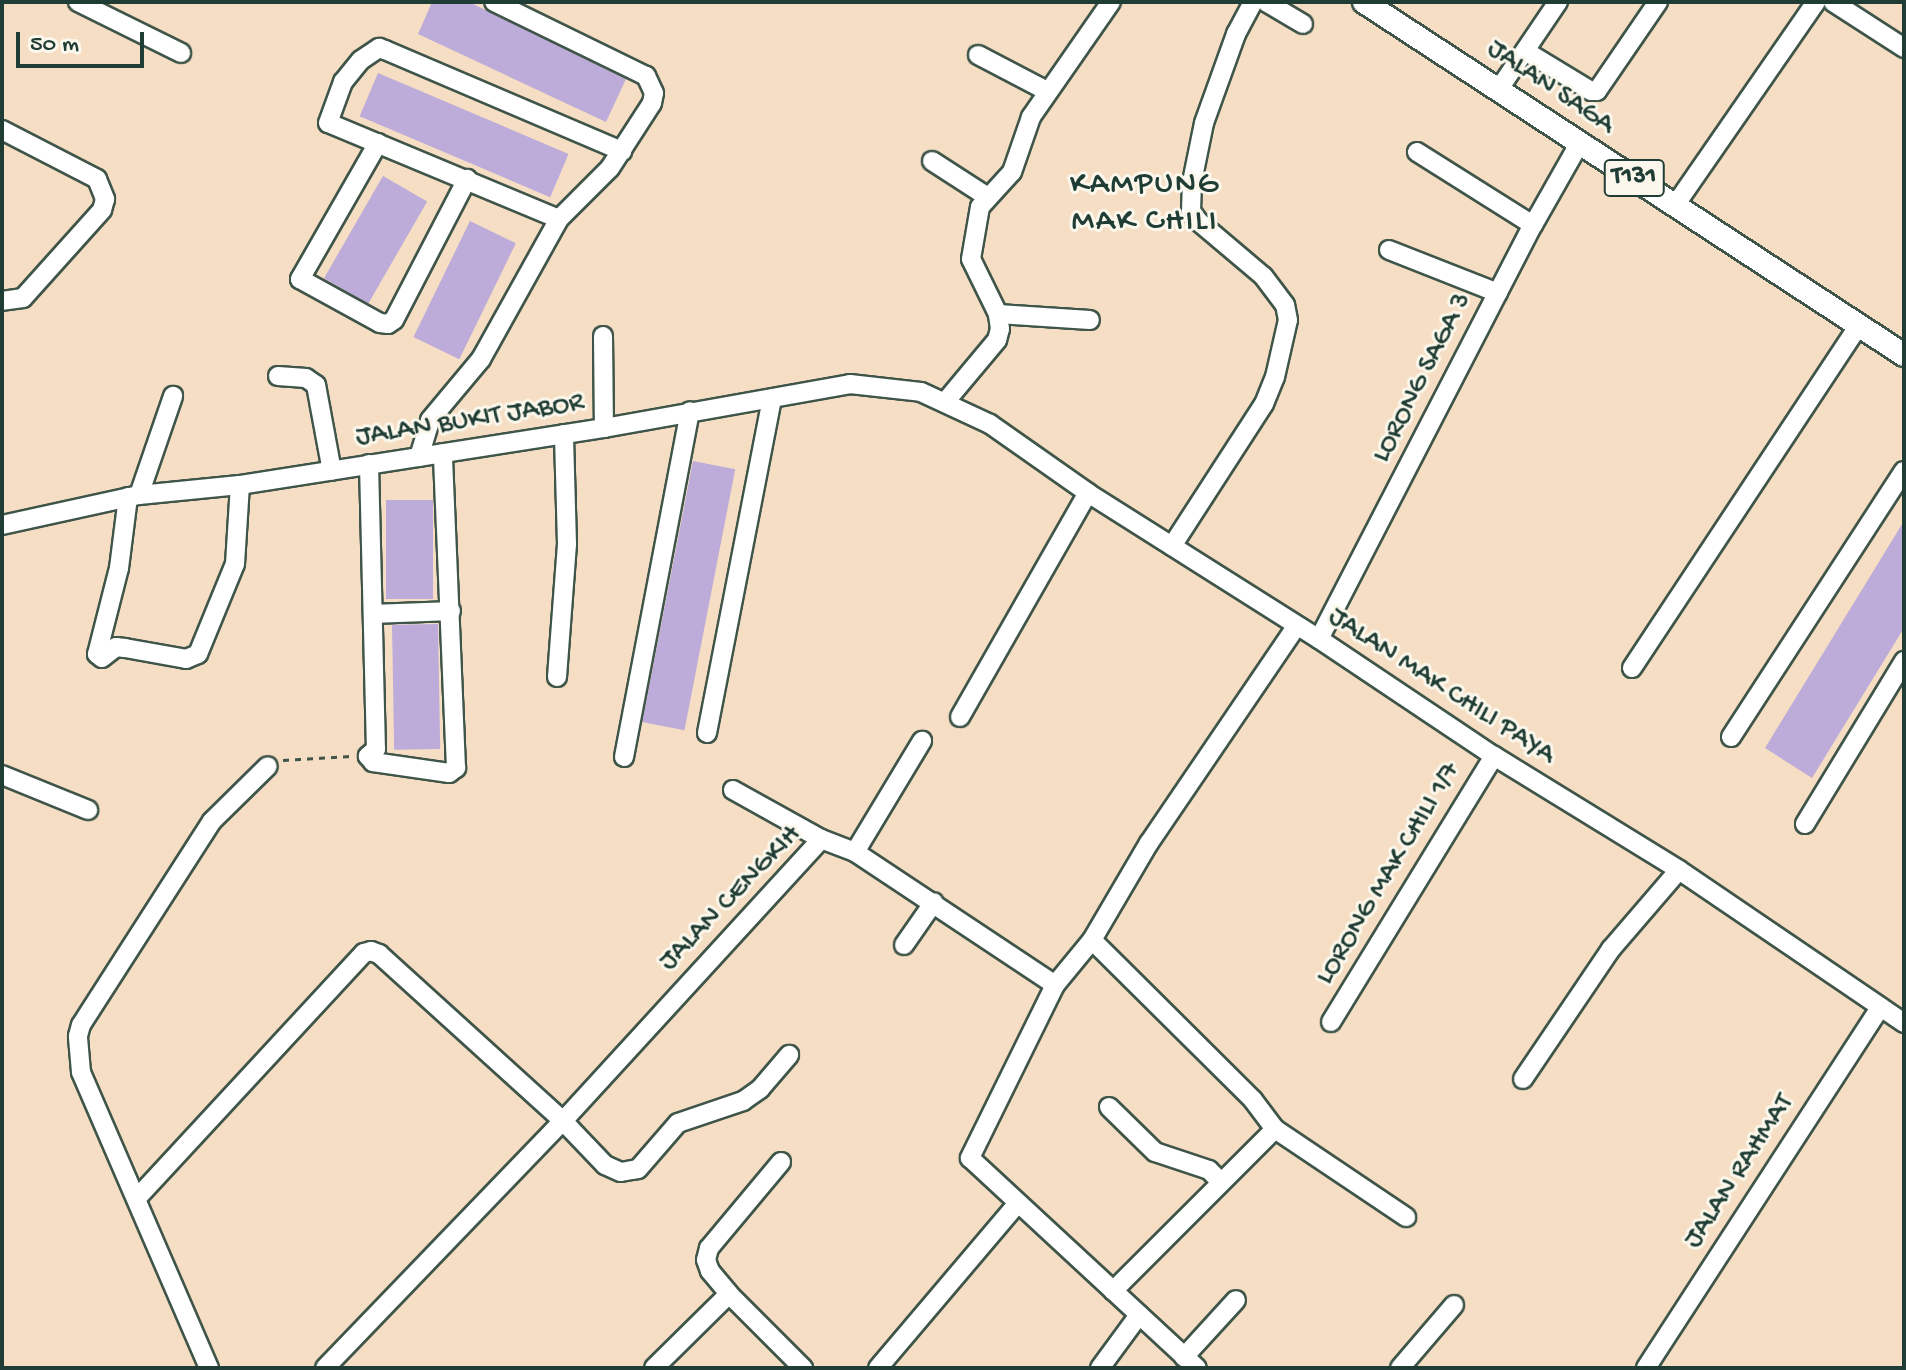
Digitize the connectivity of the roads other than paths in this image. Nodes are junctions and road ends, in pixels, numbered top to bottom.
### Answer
1 (78, 2) edge
2 (494, 2) edge
3 (1111, 2) edge
4 (1253, 2) edge
5 (1266, 2) edge
6 (1364, 2) edge
7 (1558, 2) edge
8 (1658, 2) edge
9 (1816, 2) edge
10 (1833, 2) edge
11 (1303, 24) dead end
12 (1904, 48) edge
13 (1525, 51) junction
14 (181, 53) dead end
15 (978, 55) dead end
16 (1499, 89) junction
17 (1047, 91) junction
18 (2, 130) edge
19 (378, 143) junction
20 (1579, 144) junction
21 (622, 151) junction
22 (1417, 152) dead end
23 (932, 161) dead end
24 (467, 179) junction
25 (986, 196) junction
26 (1676, 204) junction
27 (559, 219) junction
28 (1533, 225) junction
29 (1389, 250) dead end
30 (1498, 293) junction
31 (2, 301) edge
32 (998, 314) junction
33 (1090, 320) dead end
34 (1859, 325) junction
35 (603, 336) dead end
36 (1904, 355) edge
37 (278, 376) dead end
38 (173, 396) dead end
39 (772, 398) junction
40 (946, 401) junction
41 (690, 411) junction
42 (604, 428) junction
43 (564, 434) junction
44 (443, 453) junction
45 (419, 457) junction
46 (369, 464) junction
47 (332, 471) junction
48 (1904, 471) edge
49 (240, 485) junction
50 (1088, 493) junction
51 (134, 496) junction
52 (2, 525) edge
53 (1172, 546) junction
54 (451, 611) junction
55 (373, 614) junction
56 (1296, 627) junction
57 (1319, 639) junction
58 (1904, 661) edge
59 (1632, 668) dead end
60 (557, 677) dead end
61 (960, 717) dead end
62 (707, 733) dead end
63 (1731, 737) dead end
64 (922, 741) dead end
65 (1494, 756) junction
66 (624, 757) dead end
67 (268, 766) road end
68 (2, 775) edge
69 (733, 790) dead end
70 (88, 810) dead end
71 (1805, 824) dead end
72 (821, 839) junction
73 (855, 852) junction
74 (1679, 870) junction
75 (934, 902) junction
76 (1092, 940) junction
77 (904, 945) dead end
78 (1055, 985) junction
79 (1880, 1007) junction
80 (1902, 1017) edge
81 (1331, 1022) dead end
82 (789, 1055) dead end
83 (1523, 1079) dead end
84 (1109, 1107) dead end
85 (563, 1121) junction
86 (1275, 1129) junction
87 (781, 1162) dead end
88 (1221, 1182) junction
89 (137, 1198) junction
90 (1017, 1204) junction
91 (1406, 1217) dead end
92 (1113, 1291) junction
93 (729, 1294) junction
94 (1236, 1300) dead end
95 (1454, 1305) dead end
96 (1139, 1315) junction
97 (1190, 1362) edge
98 (209, 1368) edge
99 (325, 1368) edge
100 (654, 1368) edge
101 (803, 1368) edge
102 (878, 1368) edge
103 (1100, 1368) edge
104 (1400, 1368) edge
105 (1646, 1368) edge

1 - 14 street
2 - 21 street
3 - 17 street
4 - 53 street
5 - 11 street
6 - 16 main road, JALAN SAGA / T131
7 - 13 street
8 - 13 street
9 - 26 street
10 - 12 street
13 - 16 street
15 - 17 street
16 - 20 main road, JALAN SAGA / T131
17 - 25 street
18 - 31 street
19 - 21 street
19 - 24 street
19 - 24 street
20 - 26 main road, JALAN SAGA / T131
20 - 28 street, LORONG SAGA 3
21 - 27 street
22 - 28 street
23 - 25 street
24 - 27 street
25 - 32 street
26 - 34 main road, JALAN SAGA / T131
27 - 45 street
28 - 30 street, LORONG SAGA 3
29 - 30 street
30 - 57 street, LORONG SAGA 3
32 - 33 street
32 - 40 street
34 - 36 main road, JALAN SAGA / T131
34 - 59 street
35 - 42 street
37 - 47 street
38 - 51 street
39 - 40 street, JALAN BUKIT JABOR
39 - 41 street, JALAN BUKIT JABOR
39 - 62 street
40 - 50 street, JALAN MAK CHILI PAYA
41 - 42 street, JALAN BUKIT JABOR
41 - 66 street
42 - 43 street, JALAN BUKIT JABOR
43 - 44 street, JALAN BUKIT JABOR
43 - 60 street
44 - 45 street, JALAN BUKIT JABOR
44 - 54 street
45 - 46 street, JALAN BUKIT JABOR
46 - 47 street, JALAN BUKIT JABOR
46 - 55 street
47 - 49 street, JALAN BUKIT JABOR
48 - 63 street
49 - 51 street, JALAN BUKIT JABOR
49 - 51 street
50 - 53 street, JALAN MAK CHILI PAYA
50 - 61 street
51 - 52 street, JALAN BUKIT JABOR
53 - 56 street, JALAN MAK CHILI PAYA
54 - 55 street
54 - 55 street
56 - 57 street, JALAN MAK CHILI PAYA
56 - 76 street
57 - 65 street, JALAN MAK CHILI PAYA
58 - 71 street
64 - 73 street
65 - 74 street, JALAN MAK CHILI PAYA
65 - 81 street, LORONG MAK CHILI 1/7
67 - 89 street
68 - 70 street
69 - 72 street
72 - 73 street, JALAN CENGKIH
72 - 85 street, JALAN CENGKIH
73 - 75 street, JALAN CENGKIH
74 - 79 street, JALAN MAK CHILI PAYA
74 - 83 street
75 - 77 street
75 - 78 street, JALAN CENGKIH
76 - 78 street
76 - 86 street
78 - 90 street
79 - 80 street, JALAN MAK CHILI PAYA
79 - 105 street, JALAN RAHMAT
82 - 85 street
84 - 88 street
85 - 89 street
85 - 99 street, JALAN CENGKIH
86 - 88 street
86 - 91 street
87 - 93 street
88 - 92 street
89 - 98 street
90 - 92 street
90 - 102 street
92 - 96 street
93 - 100 street
93 - 101 street
94 - 97 street
95 - 104 street
96 - 97 street
96 - 103 street

